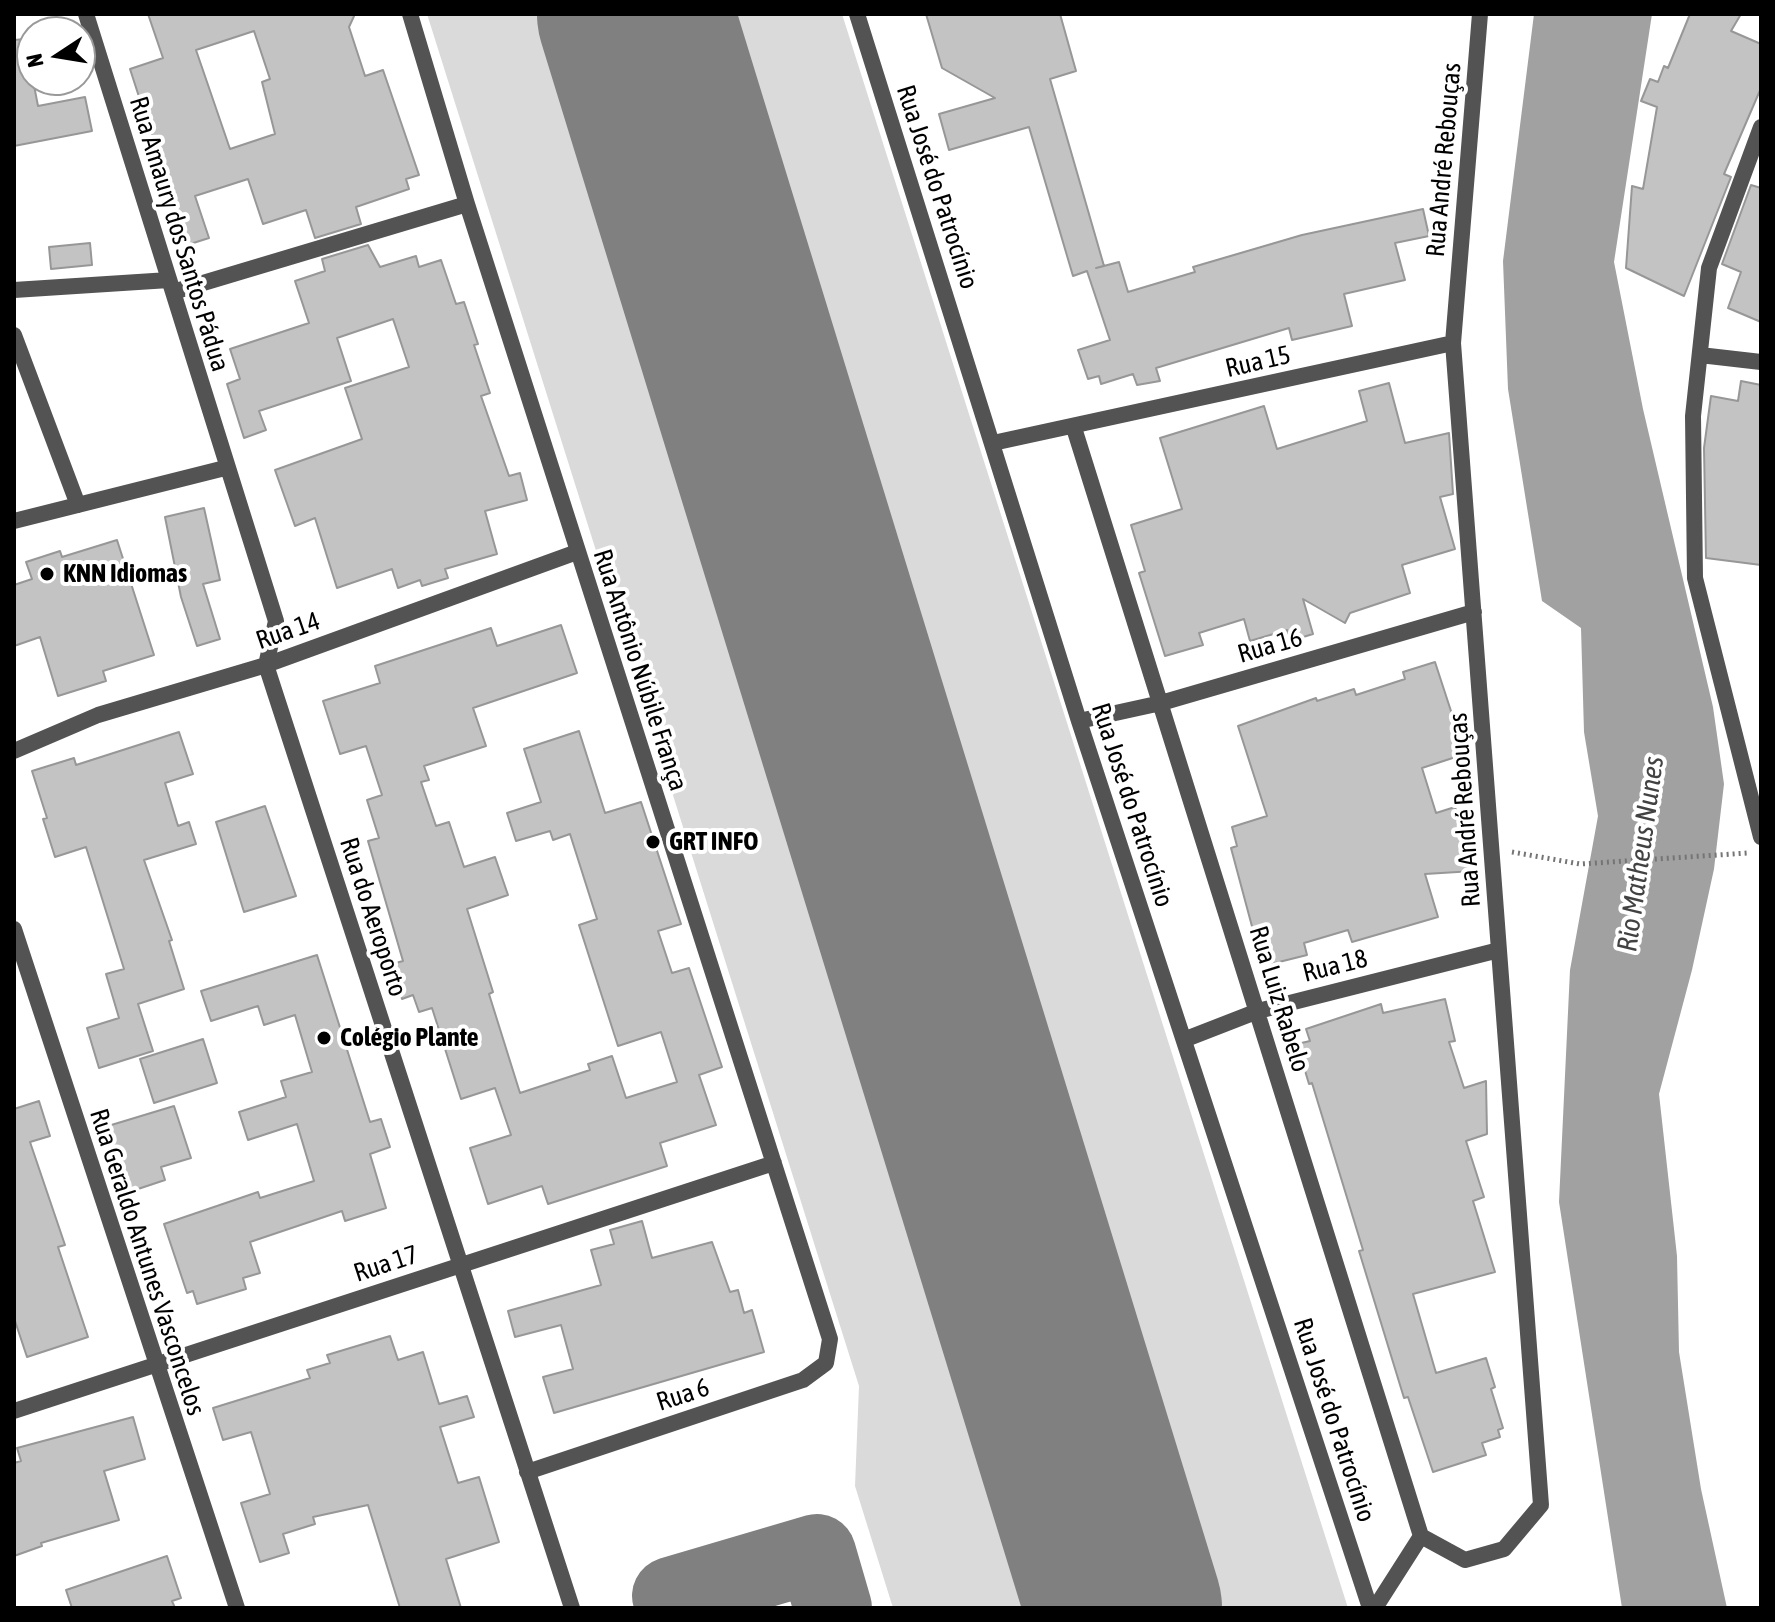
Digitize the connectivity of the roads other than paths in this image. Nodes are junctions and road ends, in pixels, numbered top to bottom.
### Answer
1 (86, 14) edge
2 (410, 14) edge
3 (857, 14) edge
4 (1480, 14) edge
5 (1761, 127) edge
6 (467, 204) junction
7 (171, 286) junction
8 (14, 290) edge
9 (14, 335) edge
10 (1453, 343) junction
11 (1700, 355) junction
12 (1761, 362) edge
13 (1074, 428) junction
14 (993, 443) junction
15 (225, 468) junction
16 (78, 505) junction
17 (14, 521) edge
18 (577, 552) junction
19 (1474, 612) junction
20 (266, 665) junction
21 (1161, 703) junction
22 (1079, 721) junction
23 (14, 751) edge
24 (1761, 837) edge
25 (14, 929) edge
26 (1499, 950) junction
27 (1258, 1011) junction
28 (1186, 1039) junction
29 (774, 1163) junction
30 (460, 1265) junction
31 (830, 1339) joint
32 (154, 1365) junction
33 (14, 1411) edge
34 (527, 1472) junction
35 (1421, 1536) junction
36 (237, 1608) edge
37 (572, 1608) edge
38 (1373, 1608) edge

1 - 7 street, Rua Amaury dos Santos Pádua
2 - 6 street, Rua Antônio Núbile França
3 - 14 street, Rua José do Patrocínio
4 - 10 street, Rua André Rebouças
5 - 11 street
6 - 7 street
6 - 18 street, Rua Antônio Núbile França
7 - 8 street
7 - 15 street, Rua Amaury dos Santos Pádua
9 - 16 street
10 - 13 street, Rua 15
10 - 19 street, Rua André Rebouças
11 - 12 street
11 - 24 street
13 - 14 street, Rua 15
13 - 21 street, Rua Luiz Rabelo
14 - 22 street, Rua José do Patrocínio
15 - 16 street
15 - 20 street
16 - 17 street
18 - 20 street, Rua 14
18 - 29 street, Rua Antônio Núbile França
19 - 21 street, Rua 16
19 - 26 street, Rua André Rebouças
20 - 23 street, Rua 14
20 - 30 street, Rua do Aeroporto
21 - 22 street, Rua 16
21 - 27 street, Rua Luiz Rabelo
22 - 28 street, Rua José do Patrocínio
25 - 32 street, Rua Geraldo Antunes Vasconcelos
26 - 27 street, Rua 18
26 - 35 street, Rua André Rebouças
27 - 28 street, Rua 18
27 - 35 street, Rua Luiz Rabelo
28 - 38 street, Rua José do Patrocínio
29 - 30 street, Rua 17
29 - 31 street, Rua Antônio Núbile França
30 - 32 street, Rua 17
30 - 34 street, Rua do Aeroporto
31 - 34 street, Rua 6
32 - 33 street, Rua 17
32 - 36 street, Rua Geraldo Antunes Vasconcelos
34 - 37 street, Rua do Aeroporto
35 - 38 street

